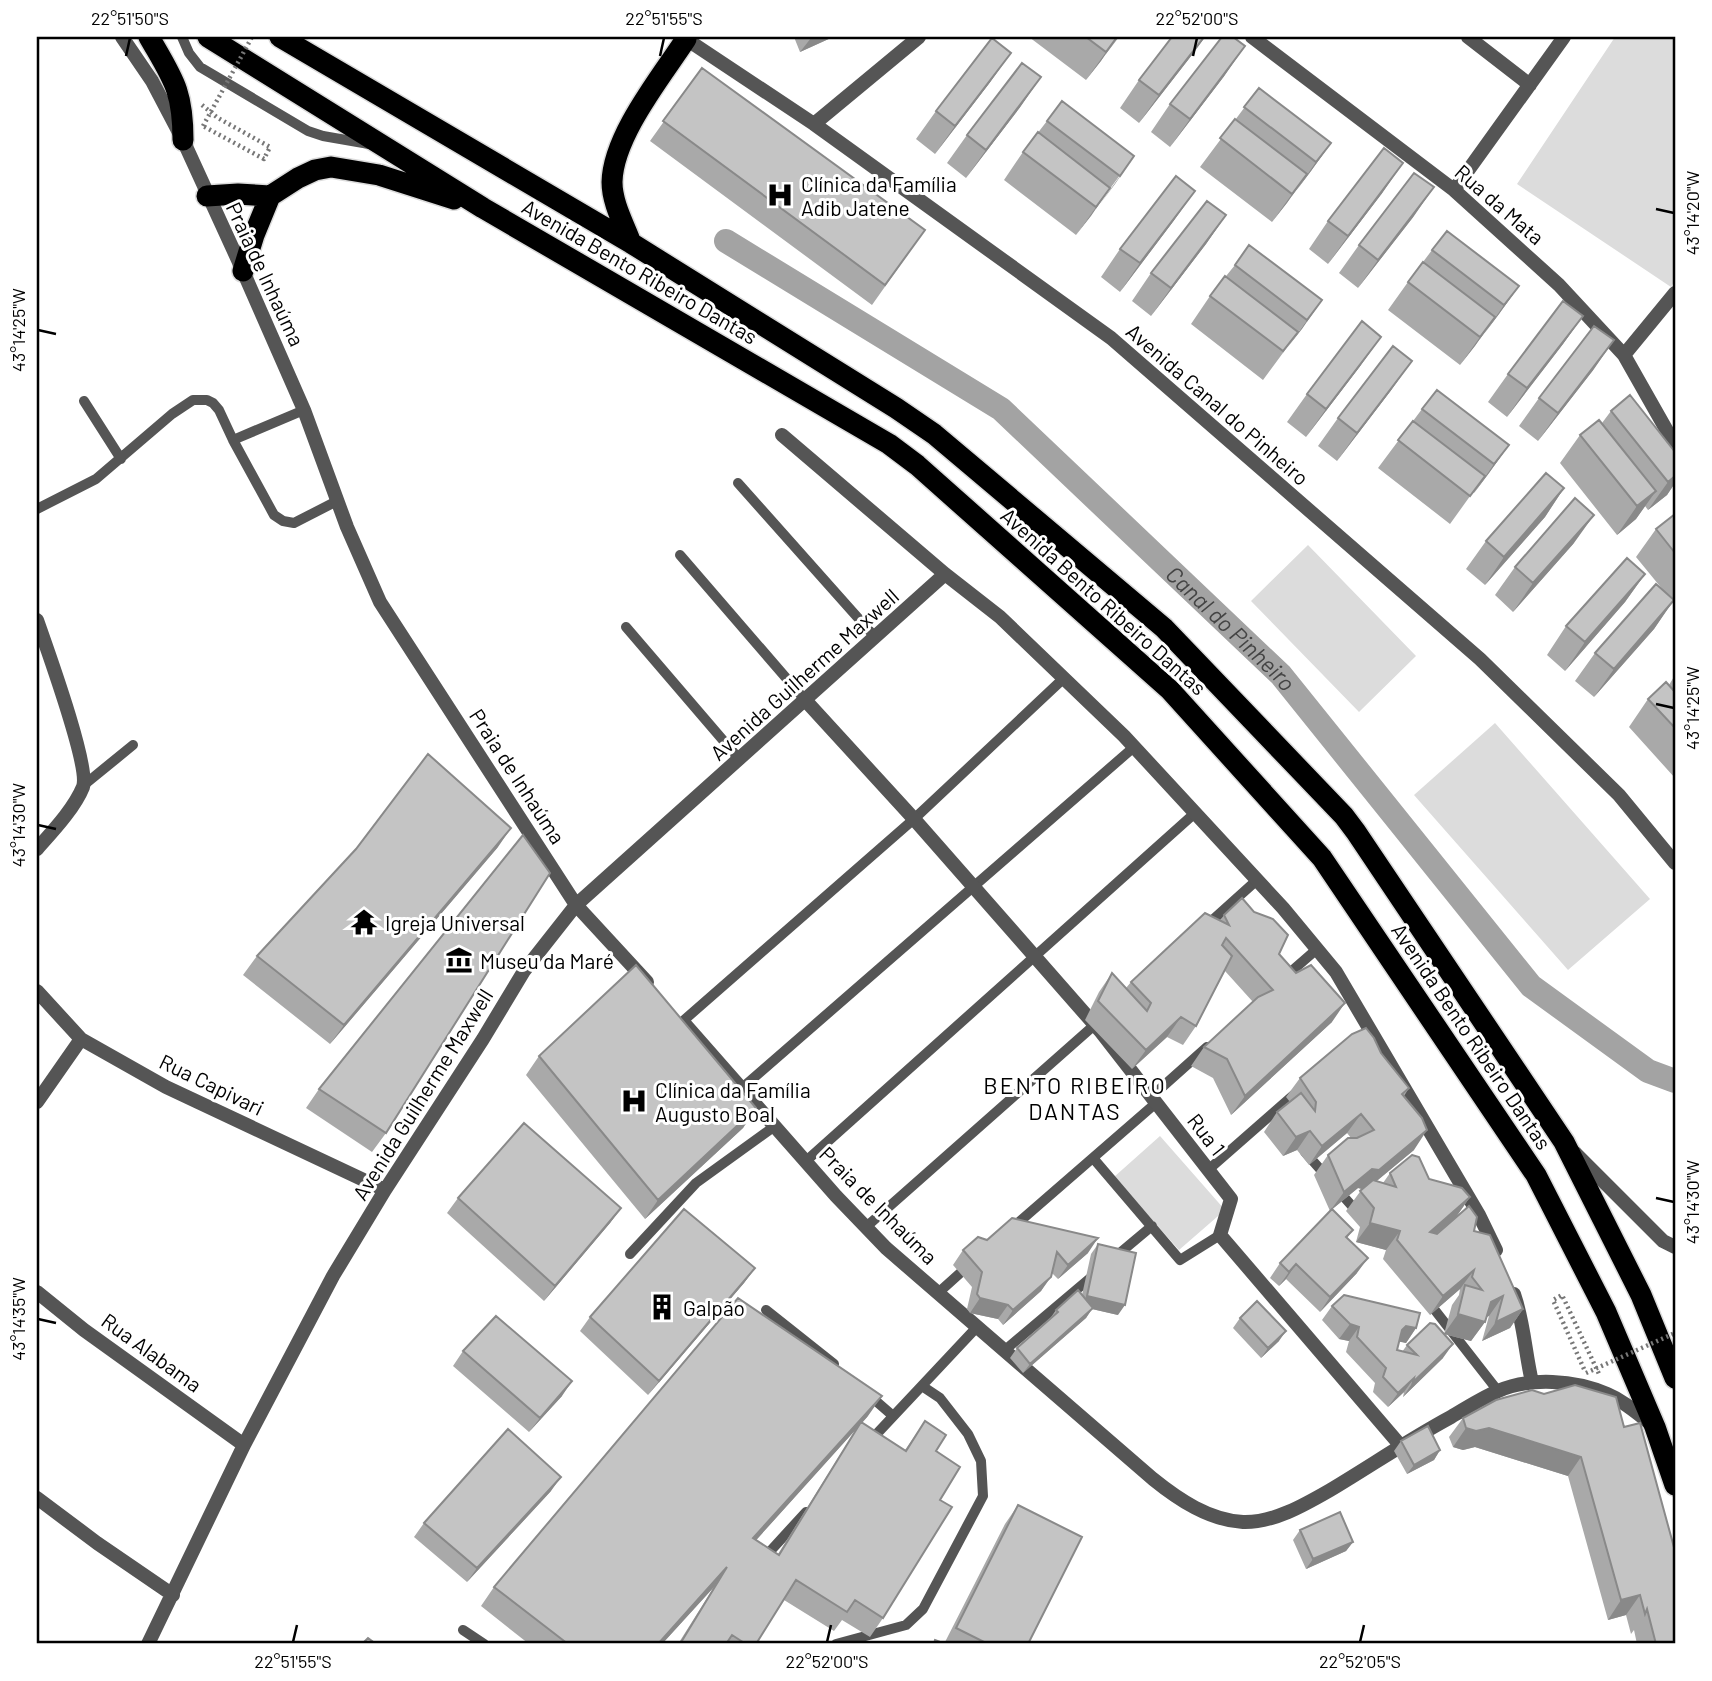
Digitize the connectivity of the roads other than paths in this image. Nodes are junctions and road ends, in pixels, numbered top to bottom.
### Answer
1 (122, 37) edge
2 (149, 37) edge
3 (182, 37) edge
4 (208, 37) edge
5 (280, 37) edge
6 (919, 37) edge
7 (1252, 37) edge
8 (1468, 37) edge
9 (1564, 37) edge
10 (684, 38) edge
11 (1530, 85) junction
12 (814, 124) junction
13 (183, 141) junction
14 (383, 146) junction
15 (1454, 190) junction
16 (207, 196) junction
17 (270, 196) junction
18 (482, 208) junction
19 (631, 243) junction
20 (243, 271) junction
21 (1675, 293) edge
22 (1624, 355) junction
23 (84, 401) dead end
24 (304, 410) junction
25 (782, 435) dead end
26 (233, 440) junction
27 (1675, 445) edge
28 (121, 459) junction
29 (738, 483) dead end
30 (337, 501) junction
31 (37, 509) edge
32 (680, 555) dead end
33 (945, 574) junction
34 (38, 624) edge
35 (626, 627) dead end
36 (875, 637) junction
37 (1064, 678) junction
38 (806, 701) junction
39 (133, 746) dead end
40 (1134, 747) junction
41 (740, 760) junction
42 (84, 785) junction
43 (1195, 813) junction
44 (914, 819) junction
45 (37, 849) edge
46 (1675, 863) edge
47 (1257, 880) junction
48 (975, 887) junction
49 (576, 905) junction
50 (1196, 934) edge
51 (1317, 948) junction
52 (1035, 957) junction
53 (1275, 986) edge
54 (37, 991) edge
55 (656, 992) edge
56 (678, 1016) joint
57 (1100, 1020) junction
58 (81, 1039) junction
59 (1213, 1042) edge
60 (742, 1088) junction
61 (1301, 1088) edge
62 (1154, 1100) junction
63 (37, 1102) edge
64 (1272, 1114) junction
65 (1281, 1124) edge
66 (775, 1126) junction
67 (1564, 1142) junction
68 (1299, 1145) edge
69 (1093, 1158) junction
70 (806, 1161) junction
71 (1208, 1170) junction
72 (386, 1190) junction
73 (1362, 1217) edge
74 (1152, 1226) junction
75 (866, 1227) junction
76 (1220, 1235) junction
77 (1000, 1238) edge
78 (1675, 1247) edge
79 (630, 1254) dead end
80 (979, 1256) edge
81 (1110, 1261) edge
82 (1099, 1270) edge
83 (37, 1292) edge
84 (938, 1293) junction
85 (1422, 1293) edge
86 (766, 1310) dead end
87 (977, 1326) junction
88 (1004, 1350) junction
89 (839, 1369) edge
90 (1675, 1378) edge
91 (1532, 1382) junction
92 (857, 1384) edge
93 (922, 1386) junction
94 (1498, 1391) junction
95 (892, 1415) junction
96 (1655, 1427) junction
97 (244, 1444) junction
98 (1400, 1445) junction
99 (864, 1447) edge
100 (1675, 1485) edge
101 (37, 1498) edge
102 (818, 1499) edge
103 (752, 1572) edge
104 (173, 1595) junction
105 (463, 1630) dead end
106 (148, 1644) edge
107 (484, 1644) edge
108 (836, 1644) edge

1 - 13 street, Praia de Inhaúma
2 - 13 highway
3 - 14 lane
4 - 14 highway, Avenida Bento Ribeiro Dantas
5 - 19 highway, Avenida Bento Ribeiro Dantas
6 - 12 street
7 - 15 street, Rua da Mata
8 - 11 street
9 - 11 street
10 - 12 street, Avenida Canal do Pinheiro
10 - 19 highway
11 - 15 street
12 - 46 street, Avenida Canal do Pinheiro
13 - 16 street, Praia de Inhaúma
14 - 18 highway, Avenida Bento Ribeiro Dantas
15 - 22 street, Rua da Mata
16 - 17 highway
16 - 20 street, Praia de Inhaúma
17 - 18 highway
17 - 20 highway
18 - 96 highway, Avenida Bento Ribeiro Dantas
19 - 67 highway, Avenida Bento Ribeiro Dantas
20 - 24 street, Praia de Inhaúma
21 - 22 street
22 - 27 street, Rua da Mata
23 - 28 lane
24 - 26 lane
24 - 30 street, Praia de Inhaúma
25 - 33 street
26 - 28 lane
26 - 30 lane
28 - 31 lane
29 - 36 lane
30 - 49 street, Praia de Inhaúma
32 - 38 lane
33 - 36 street, Avenida Guilherme Maxwell
33 - 37 street
34 - 42 street
35 - 41 lane
36 - 38 street, Avenida Guilherme Maxwell
37 - 40 street
37 - 44 lane
38 - 41 street, Avenida Guilherme Maxwell
38 - 44 street, Rua 1
39 - 42 lane
40 - 43 street
40 - 48 lane
41 - 49 street, Avenida Guilherme Maxwell
42 - 45 street
43 - 47 street
43 - 52 lane
44 - 48 street, Rua 1
44 - 56 lane
47 - 50 lane
47 - 51 street
48 - 52 street, Rua 1
48 - 60 lane
49 - 55 street, Praia de Inhaúma
49 - 72 street, Avenida Guilherme Maxwell
51 - 53 lane
51 - 91 street
52 - 57 street, Rua 1
52 - 70 lane
54 - 58 street, Rua Capivari
56 - 60 street, Praia de Inhaúma
57 - 62 street, Rua 1
57 - 75 lane
58 - 63 street
58 - 72 street, Rua Capivari
59 - 62 lane
60 - 66 street, Praia de Inhaúma
61 - 64 lane
62 - 69 lane
62 - 71 street, Rua 1
64 - 65 lane
64 - 71 lane
66 - 70 street, Praia de Inhaúma
66 - 79 lane
67 - 78 street
67 - 90 highway, Avenida Bento Ribeiro Dantas
68 - 73 lane
69 - 74 lane
69 - 77 lane
70 - 75 street, Praia de Inhaúma
71 - 76 street, Rua 1
72 - 97 street, Avenida Guilherme Maxwell
74 - 76 lane
74 - 81 lane
75 - 84 street, Praia de Inhaúma
76 - 98 street
80 - 84 lane
82 - 88 lane
83 - 97 street, Rua Alabama
84 - 87 street, Praia de Inhaúma
85 - 94 lane
86 - 89 lane
87 - 88 street, Praia de Inhaúma
87 - 93 lane
88 - 98 street, Praia de Inhaúma
91 - 94 street, Praia de Inhaúma
91 - 96 street, Praia de Inhaúma
92 - 95 lane
93 - 95 lane
93 - 108 lane
94 - 98 street, Praia de Inhaúma
95 - 99 lane
96 - 100 highway, Avenida Bento Ribeiro Dantas
97 - 104 street, Avenida Guilherme Maxwell
101 - 104 street
102 - 103 lane
104 - 106 street, Avenida Guilherme Maxwell
105 - 107 lane

